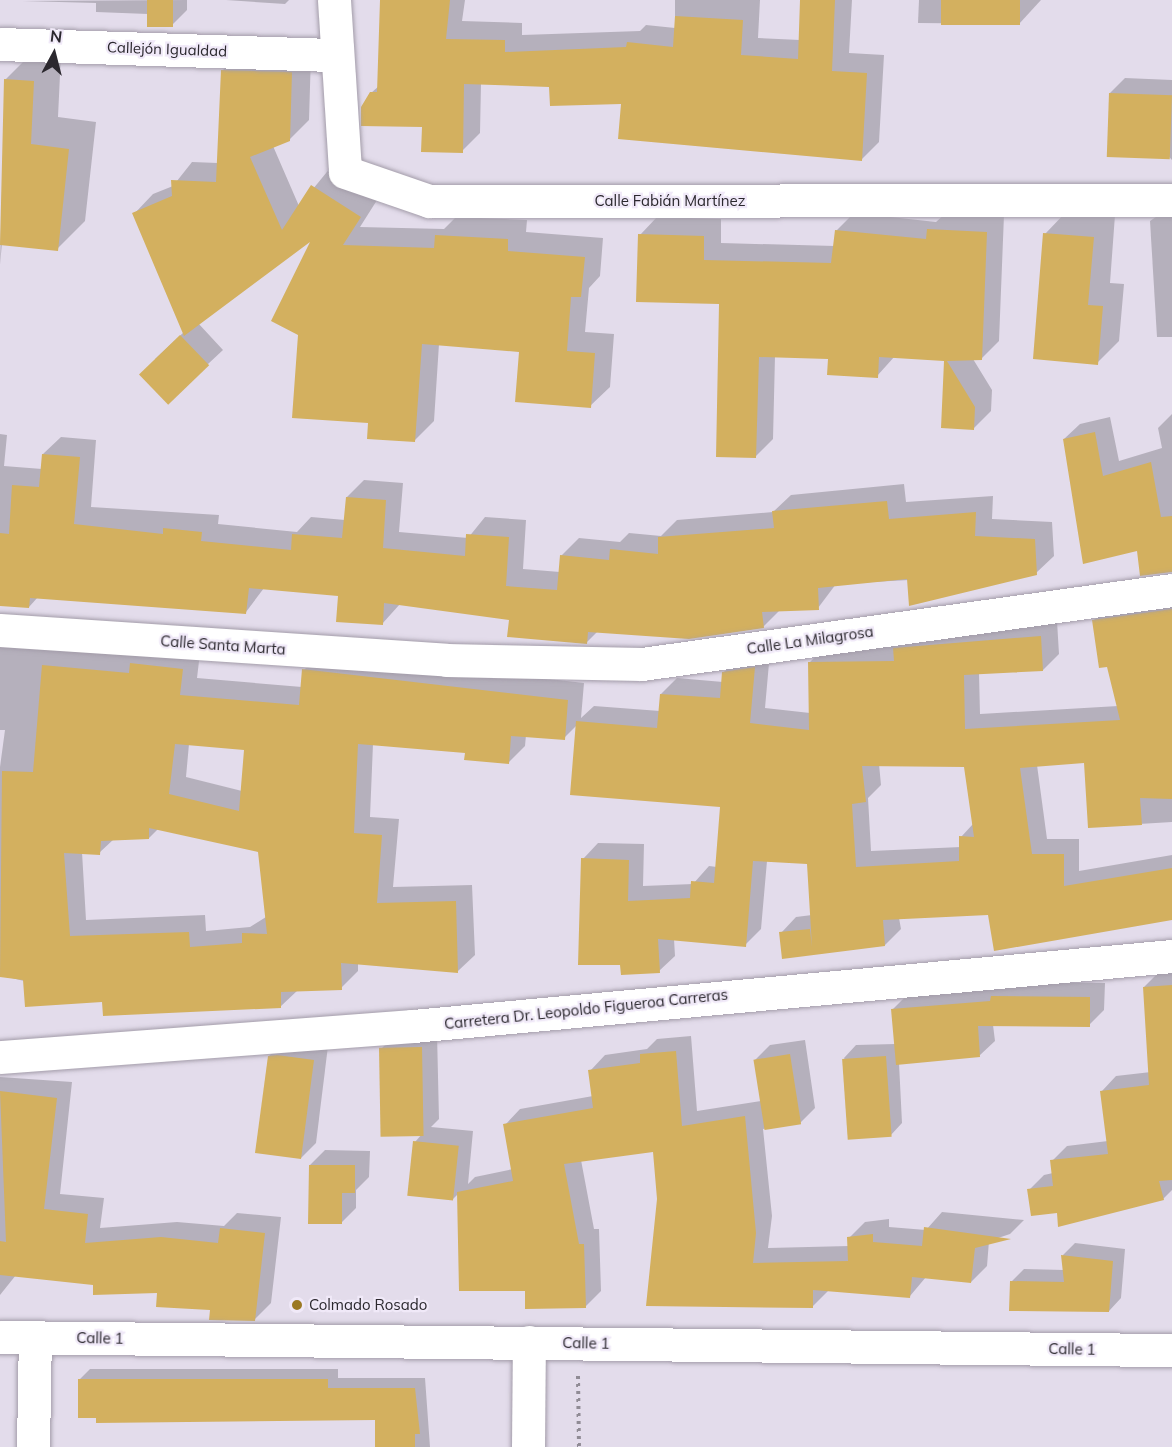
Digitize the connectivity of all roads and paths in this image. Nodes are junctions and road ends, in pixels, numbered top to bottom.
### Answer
1 (334, 0) edge
2 (0, 44) edge
3 (334, 55) junction
4 (1172, 200) edge
5 (1172, 590) edge
6 (0, 630) edge
7 (446, 660) joint
8 (1172, 956) edge
9 (0, 1057) edge
10 (0, 1337) edge
11 (35, 1337) junction
12 (529, 1342) junction
13 (578, 1343) junction
14 (1172, 1350) edge
15 (33, 1447) edge
16 (528, 1447) edge
17 (579, 1447) edge

1 - 3 street, Calle Fabián Martínez
2 - 3 street, Callejón Igualdad
3 - 4 street, Calle Fabián Martínez
5 - 7 street, Calle La Milagrosa
6 - 7 street, Calle Santa Marta
8 - 9 street, Carretera Dr. Leopoldo Figueroa Carreras
10 - 11 street, Calle 1
11 - 12 street, Calle 1
11 - 15 street
12 - 13 street, Calle 1
12 - 16 street
13 - 14 street, Calle 1
13 - 17 path

